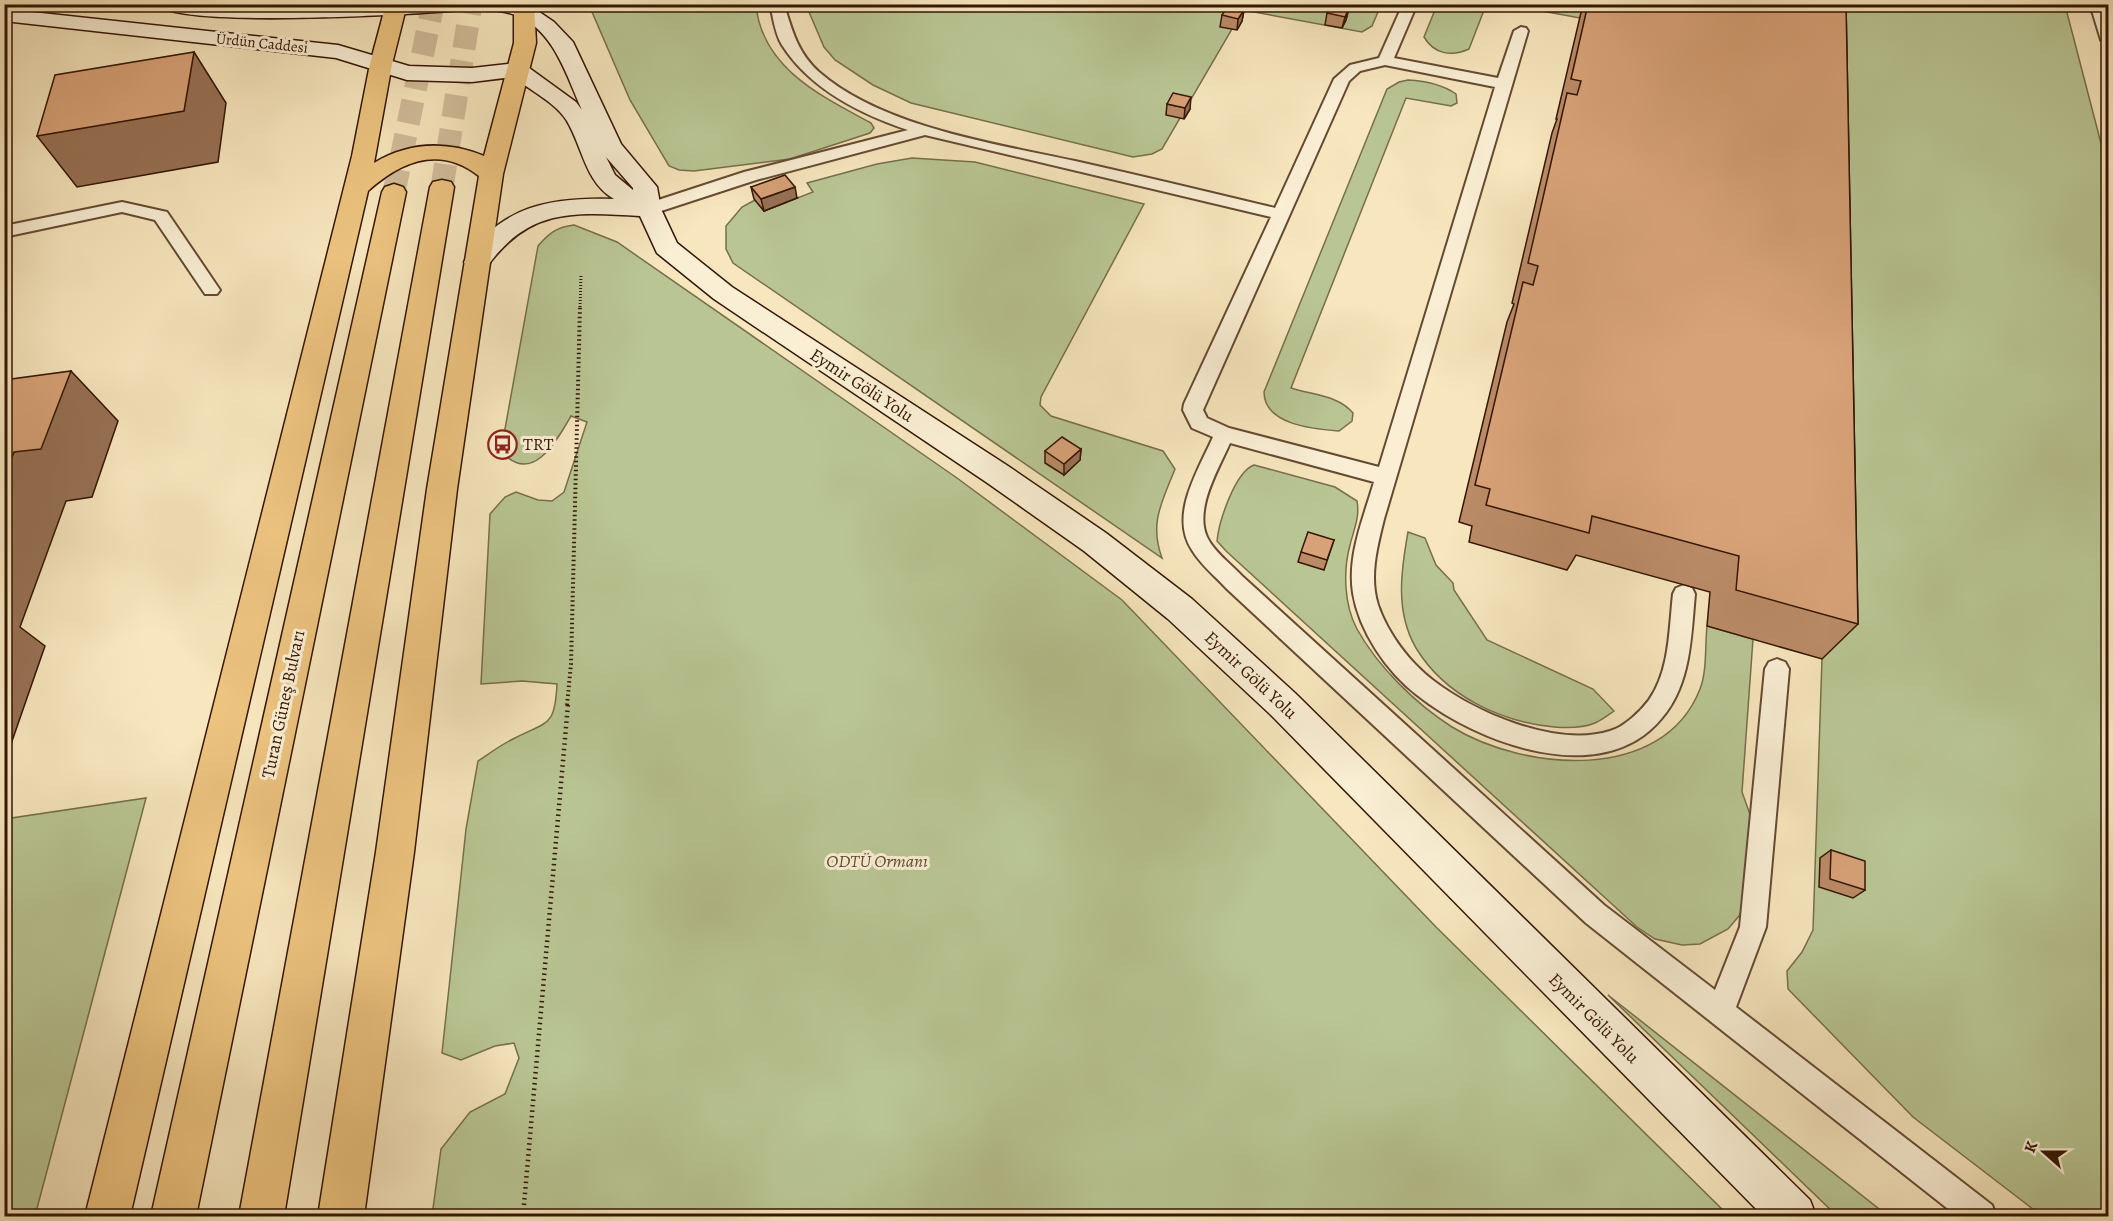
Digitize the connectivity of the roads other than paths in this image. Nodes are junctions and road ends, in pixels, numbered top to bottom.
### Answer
1 (461, 4) edge
2 (489, 4) edge
3 (777, 4) edge
4 (1410, 4) edge
5 (2097, 4) edge
6 (175, 5) edge
7 (396, 8) edge
8 (525, 8) edge
9 (4, 15) edge
10 (1521, 31) dead end
11 (2109, 40) edge
12 (1384, 61) junction
13 (381, 64) junction
14 (517, 70) junction
15 (1504, 84) junction
16 (922, 131) junction
17 (491, 174) junction
18 (442, 187) tunnel mouth
19 (356, 189) junction
20 (394, 192) tunnel mouth
21 (649, 209) junction
22 (1280, 214) junction
23 (4, 232) edge
24 (477, 262) junction
25 (211, 290) dead end
26 (1224, 434) junction
27 (1386, 477) junction
28 (1684, 594) dead end
29 (1778, 669) dead end
30 (1718, 1011) junction
31 (107, 1216) edge
32 (172, 1216) edge
33 (261, 1216) edge
34 (341, 1216) edge
35 (1794, 1216) edge
36 (1981, 1216) edge

1 - 7 street, Ürdün Caddesi
2 - 8 street
3 - 16 lane
4 - 12 lane
5 - 11 lane
6 - 7 street, Ürdün Caddesi
7 - 13 main road
8 - 14 main road
8 - 21 street, Eymir Gölü Yolu
9 - 13 street, Ürdün Caddesi
10 - 15 lane
12 - 15 lane
12 - 22 lane
13 - 14 street, Ürdün Caddesi
13 - 19 main road
14 - 17 main road
14 - 21 street
15 - 27 lane
16 - 21 lane
16 - 22 lane
17 - 19 main road
17 - 24 main road
18 - 33 main road
19 - 31 main road
20 - 32 main road, Turan Güneş Bulvarı
21 - 24 street
21 - 35 street, Eymir Gölü Yolu
22 - 26 lane
23 - 25 lane
24 - 34 main road
26 - 27 lane
26 - 30 lane
27 - 28 lane
29 - 30 lane
30 - 36 lane

